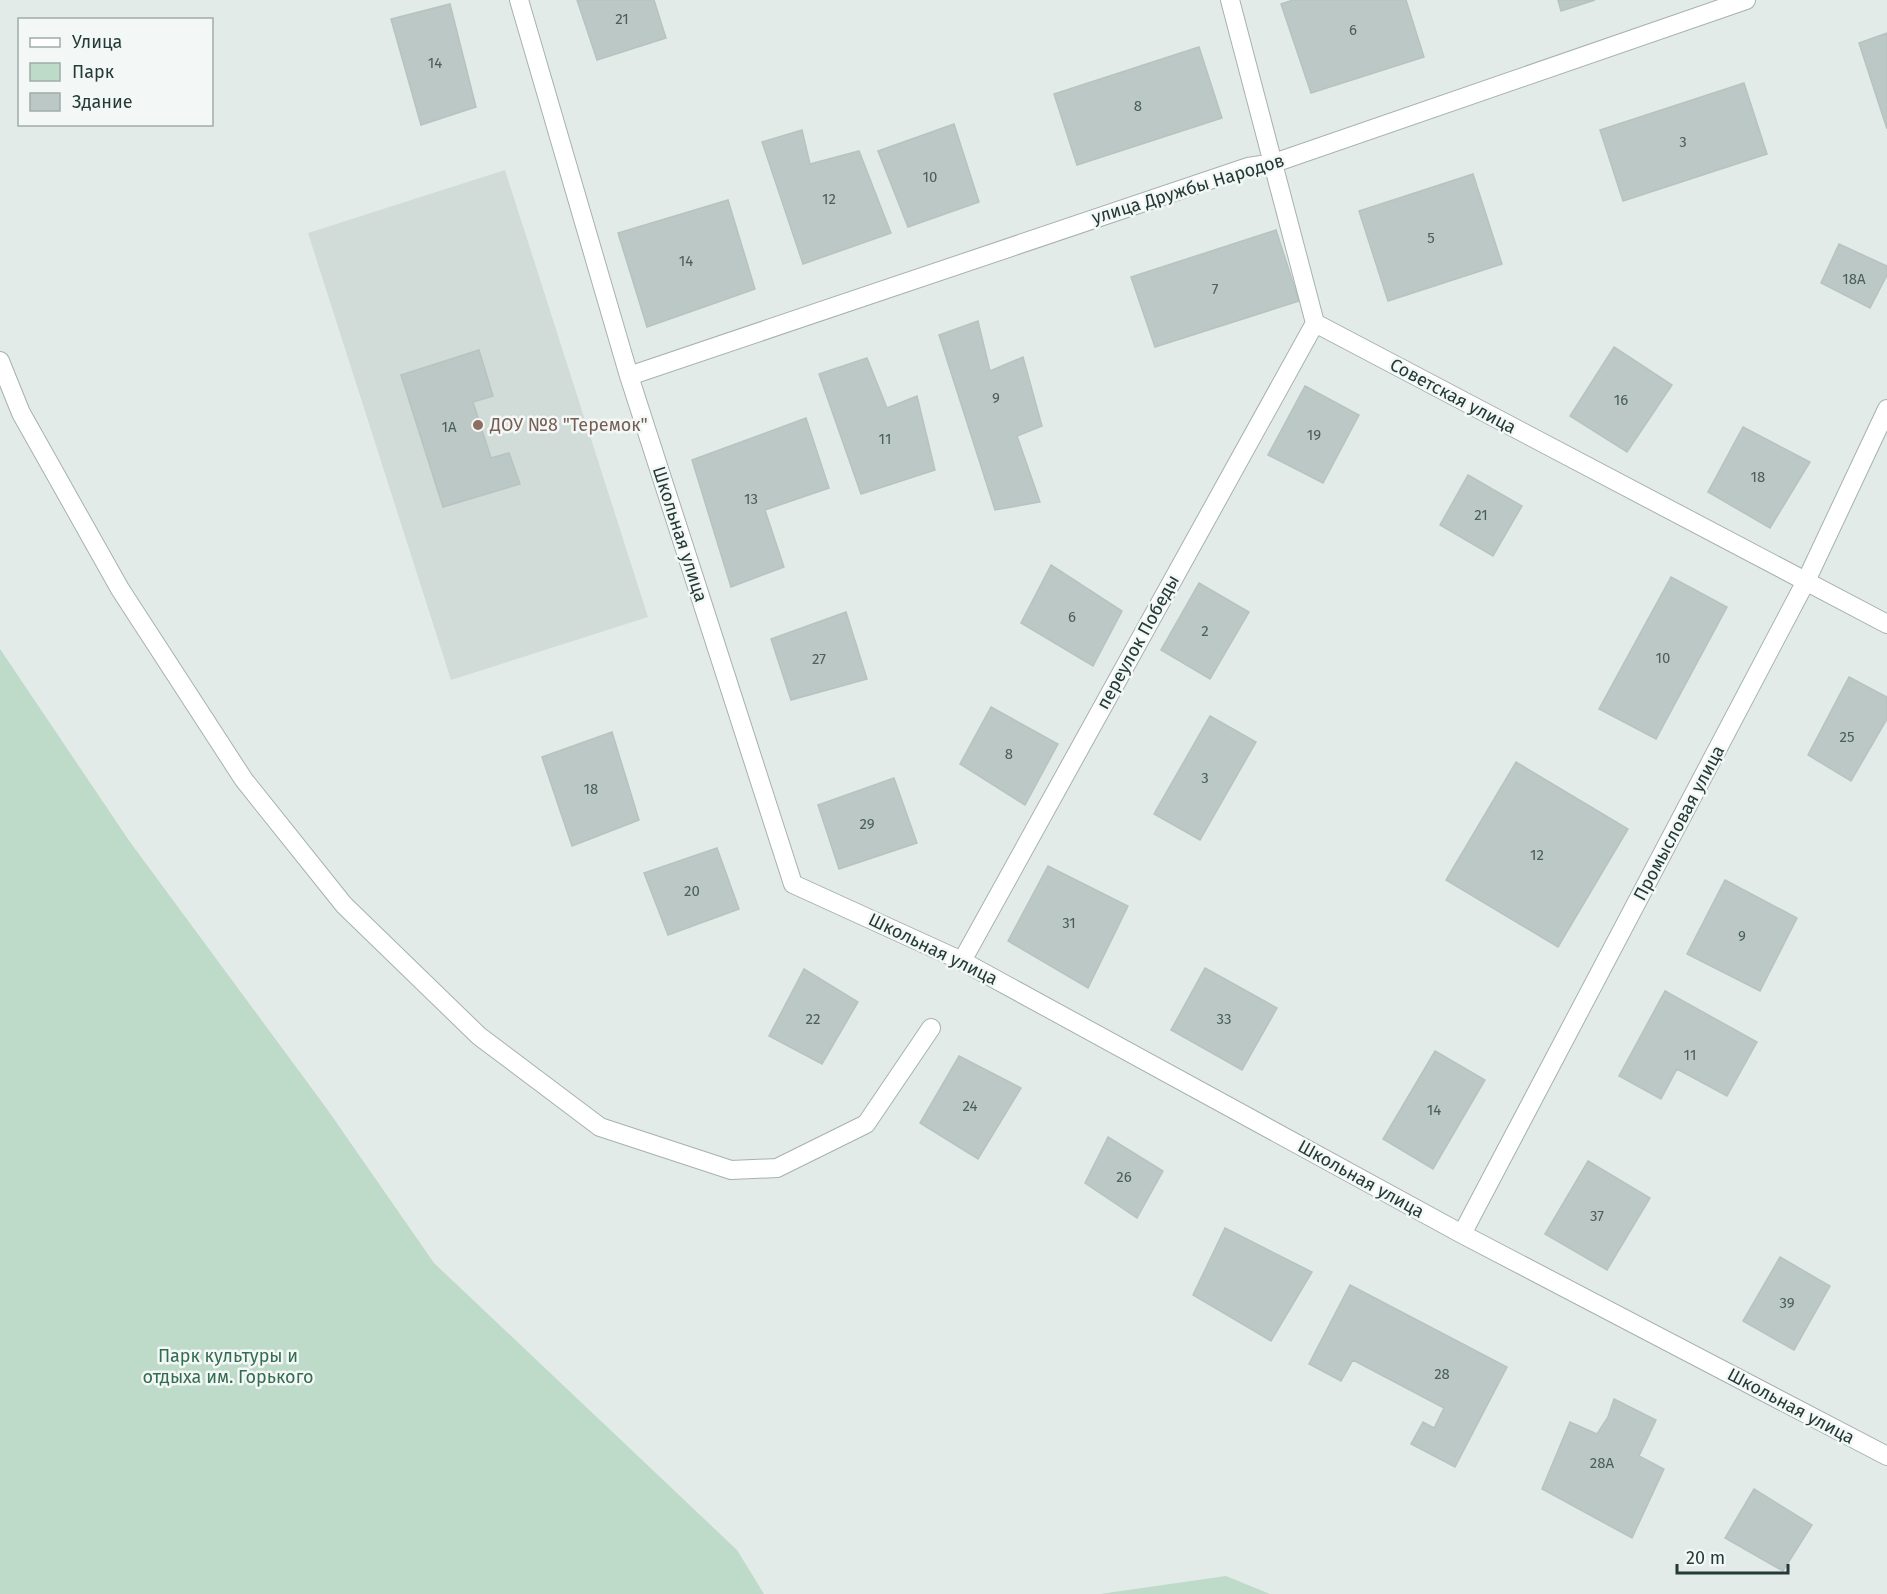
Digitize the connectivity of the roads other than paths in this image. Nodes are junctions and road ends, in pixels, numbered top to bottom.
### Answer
1 (519, 0) edge
2 (1230, 0) edge
3 (1746, 0) edge
4 (1274, 163) junction
5 (1315, 323) junction
6 (0, 362) edge
7 (629, 376) junction
8 (1887, 409) edge
9 (1806, 581) junction
10 (1887, 624) edge
11 (962, 961) junction
12 (931, 1028) dead end
13 (1462, 1233) junction
14 (1887, 1456) edge

1 - 7 street, Школьная улица
2 - 4 street
3 - 4 street, улица Дружбы Народов
4 - 5 street
4 - 7 street, улица Дружбы Народов
5 - 9 street, Советская улица
5 - 11 street, переулок Победы
6 - 12 street
7 - 11 street, Школьная улица
8 - 9 street, Промысловая улица
9 - 10 street, Советская улица
9 - 13 street, Промысловая улица
11 - 13 street, Школьная улица
13 - 14 street, Школьная улица

